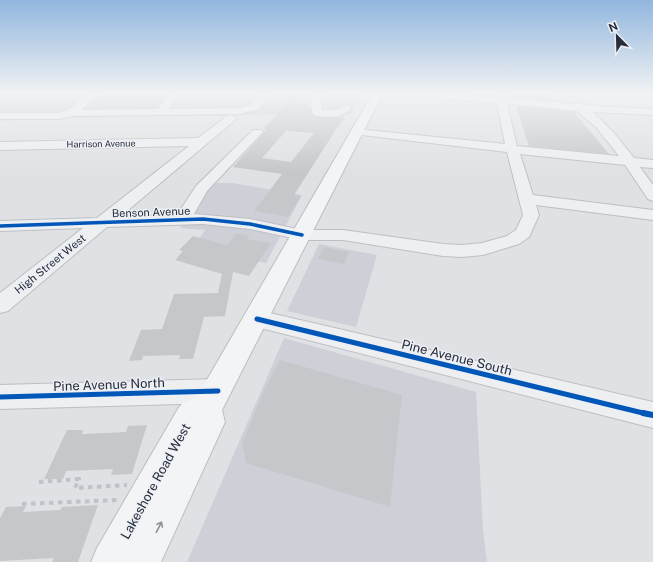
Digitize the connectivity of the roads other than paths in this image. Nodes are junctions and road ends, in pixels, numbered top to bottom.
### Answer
1 (230, 119) edge
2 (364, 119) edge
3 (505, 119) edge
4 (593, 119) edge
5 (258, 132) dead end
6 (357, 132) junction
7 (202, 142) junction
8 (0, 146) edge
9 (512, 149) junction
10 (628, 161) junction
11 (653, 164) edge
12 (653, 196) edge
13 (526, 199) junction
14 (653, 215) edge
15 (182, 220) junction
16 (102, 223) junction
17 (0, 226) edge
18 (302, 235) junction
19 (0, 305) edge
20 (257, 319) junction
21 (0, 397) edge
22 (213, 400) junction
23 (653, 415) edge
24 (111, 562) edge
25 (141, 562) edge

1 - 7 street, High Street West
2 - 6 main road, Lakeshore Road West
3 - 9 street, Benson Avenue
4 - 10 street
5 - 15 street
6 - 9 street
6 - 18 main road, Lakeshore Road West
7 - 8 street, Harrison Avenue
7 - 16 street, High Street West
9 - 10 street
9 - 13 street, Benson Avenue
10 - 11 street
10 - 12 street
13 - 14 street
13 - 18 street, Benson Avenue
15 - 16 street, Benson Avenue
15 - 18 street, Benson Avenue
16 - 17 street, Benson Avenue
16 - 19 street, High Street West
18 - 20 main road, Lakeshore Road West
20 - 22 main road, Lakeshore Road West
20 - 23 street, Pine Avenue South
21 - 22 street, Pine Avenue North
22 - 24 main road, Lakeshore Road West
25 -> 22 main road, Lakeshore Road West

